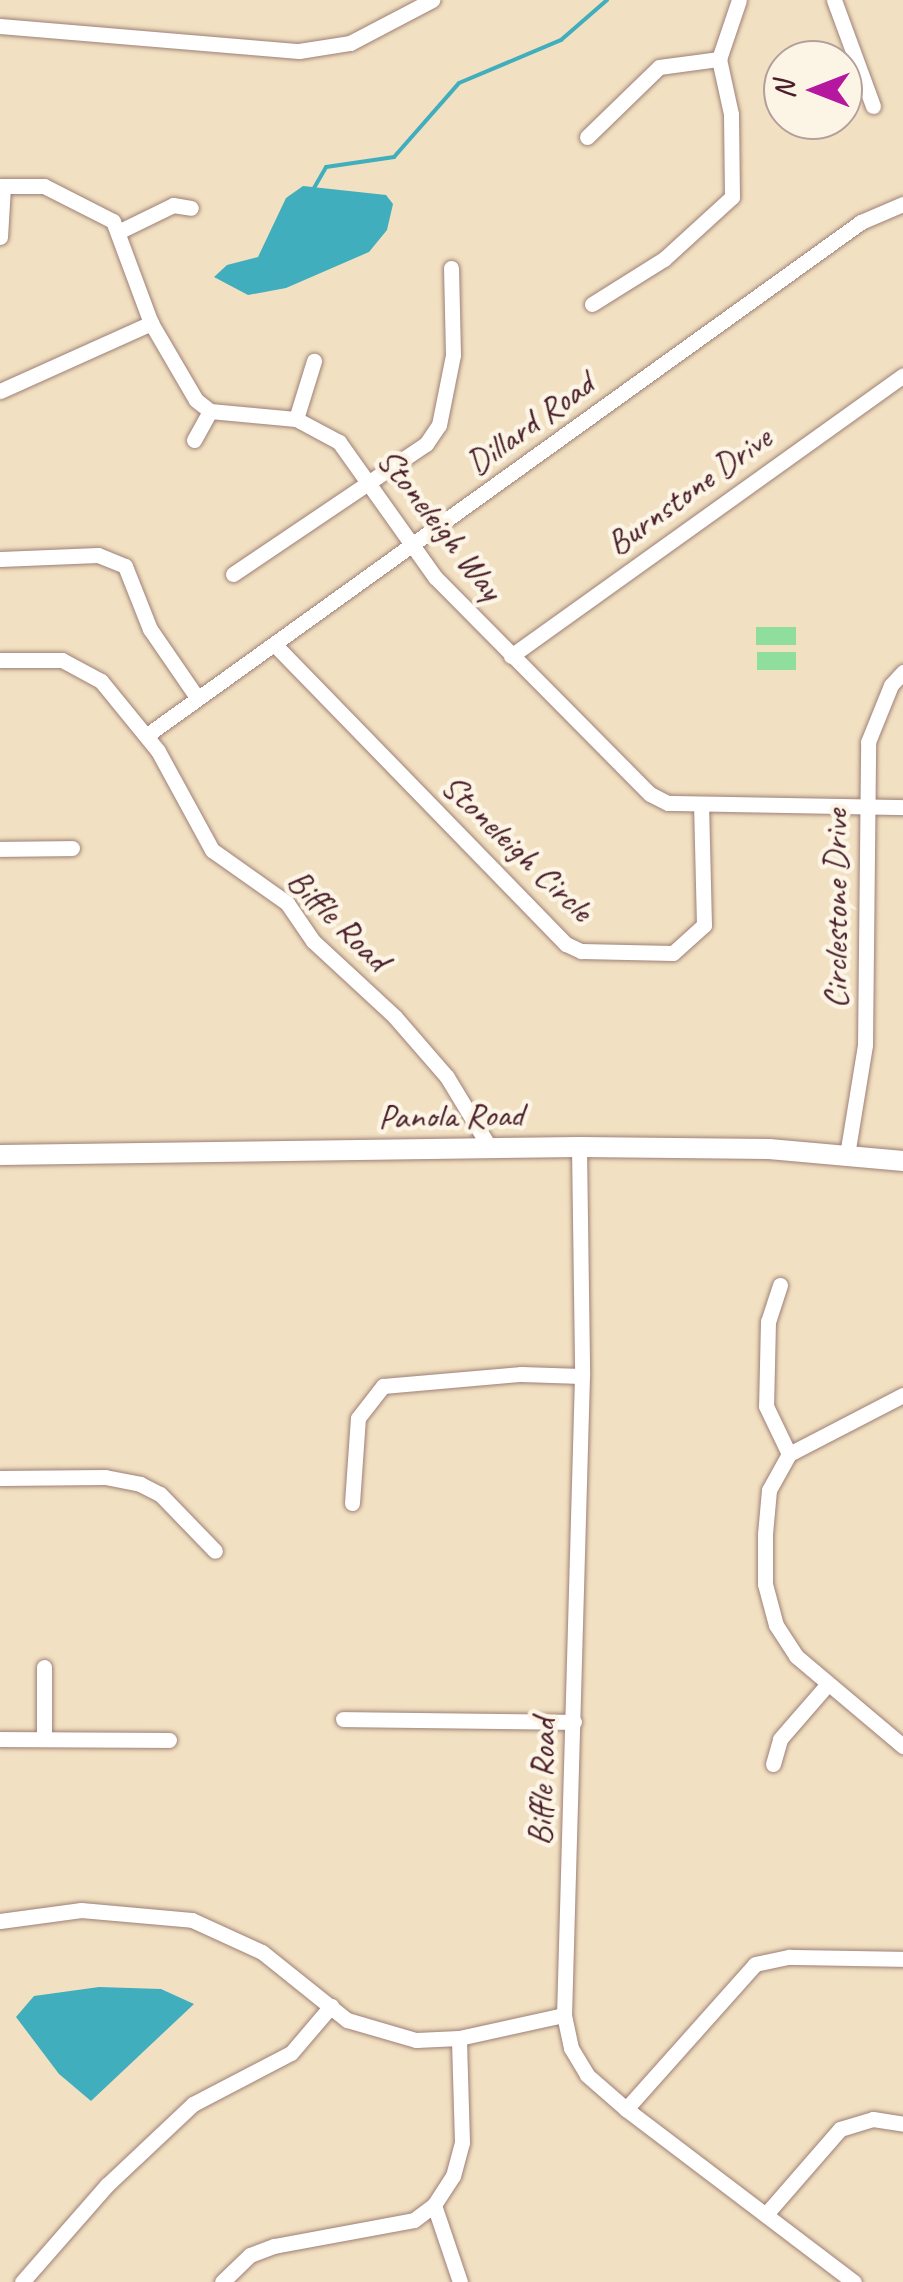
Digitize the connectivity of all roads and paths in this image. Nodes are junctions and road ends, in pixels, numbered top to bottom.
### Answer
1 (432, 0) edge
2 (738, 0) edge
3 (834, 0) edge
4 (0, 26) edge
5 (718, 59) junction
6 (873, 106) dead end
7 (588, 137) dead end
8 (1, 186) edge
9 (903, 204) edge
10 (191, 208) dead end
11 (118, 232) junction
12 (0, 237) edge
13 (451, 268) dead end
14 (592, 304) dead end
15 (151, 323) junction
16 (314, 361) dead end
17 (903, 376) edge
18 (7, 390) edge
19 (210, 411) junction
20 (296, 419) junction
21 (194, 440) dead end
22 (366, 483) junction
23 (412, 545) junction
24 (0, 558) edge
25 (234, 574) dead end
26 (276, 646) junction
27 (511, 656) junction
28 (0, 660) edge
29 (903, 672) edge
30 (196, 696) junction
31 (147, 734) junction
32 (701, 804) junction
33 (867, 807) junction
34 (903, 808) edge
35 (72, 848) dead end
36 (0, 849) edge
37 (579, 1147) junction
38 (490, 1148) junction
39 (0, 1155) edge
40 (847, 1155) junction
41 (903, 1161) edge
42 (780, 1285) dead end
43 (582, 1376) junction
44 (903, 1395) edge
45 (789, 1454) junction
46 (0, 1478) edge
47 (352, 1502) dead end
48 (215, 1551) dead end
49 (44, 1666) dead end
50 (826, 1686) junction
51 (343, 1719) dead end
52 (574, 1722) junction
53 (0, 1739) edge
54 (44, 1739) junction
55 (169, 1740) dead end
56 (903, 1746) edge
57 (772, 1764) dead end
58 (0, 1921) edge
59 (903, 1959) edge
60 (331, 2006) junction
61 (564, 2015) junction
62 (459, 2038) junction
63 (626, 2110) junction
64 (903, 2124) edge
65 (434, 2205) junction
66 (767, 2213) junction
67 (22, 2282) edge
68 (222, 2282) edge
69 (460, 2282) edge
70 (854, 2282) edge

1 - 4 street
2 - 5 street
3 - 6 street
5 - 7 street
5 - 14 street
8 - 11 street
8 - 12 street
9 - 23 street, Dillard Road
10 - 11 street
11 - 15 street
13 - 22 street
15 - 18 street
15 - 19 street
16 - 20 street
17 - 27 street, Burnstone Drive
19 - 20 street, Stoneleigh Way
19 - 21 street
20 - 22 street, Stoneleigh Way
22 - 23 street, Stoneleigh Way
22 - 25 street
23 - 26 street, Dillard Road
23 - 27 street, Stoneleigh Way
24 - 30 street
26 - 30 street, Dillard Road
26 - 32 street, Stoneleigh Circle
27 - 32 street, Stoneleigh Way
28 - 31 street, Biffle Road
29 - 33 street, Circlestone Drive
30 - 31 street, Dillard Road
31 - 38 street, Biffle Road
32 - 33 street, Stoneleigh Way
33 - 34 street, Stoneleigh Way
33 - 40 street, Circlestone Drive
35 - 36 street
37 - 38 main road, Panola Road
37 - 40 main road, Panola Road
37 - 43 street, Biffle Road
38 - 39 main road, Panola Road
40 - 41 main road, Panola Road
42 - 45 street
43 - 47 street
43 - 52 street, Biffle Road
44 - 45 street
45 - 50 street
46 - 48 street
49 - 54 street
50 - 56 street
50 - 57 street
51 - 52 street
52 - 61 street, Biffle Road
53 - 54 street
54 - 55 street
58 - 60 street
59 - 63 street
60 - 62 street
60 - 67 street
61 - 62 street
61 - 63 street, Biffle Road
62 - 65 street
63 - 66 street, Biffle Road
64 - 66 street
65 - 68 street
65 - 69 street
66 - 70 street, Biffle Road

